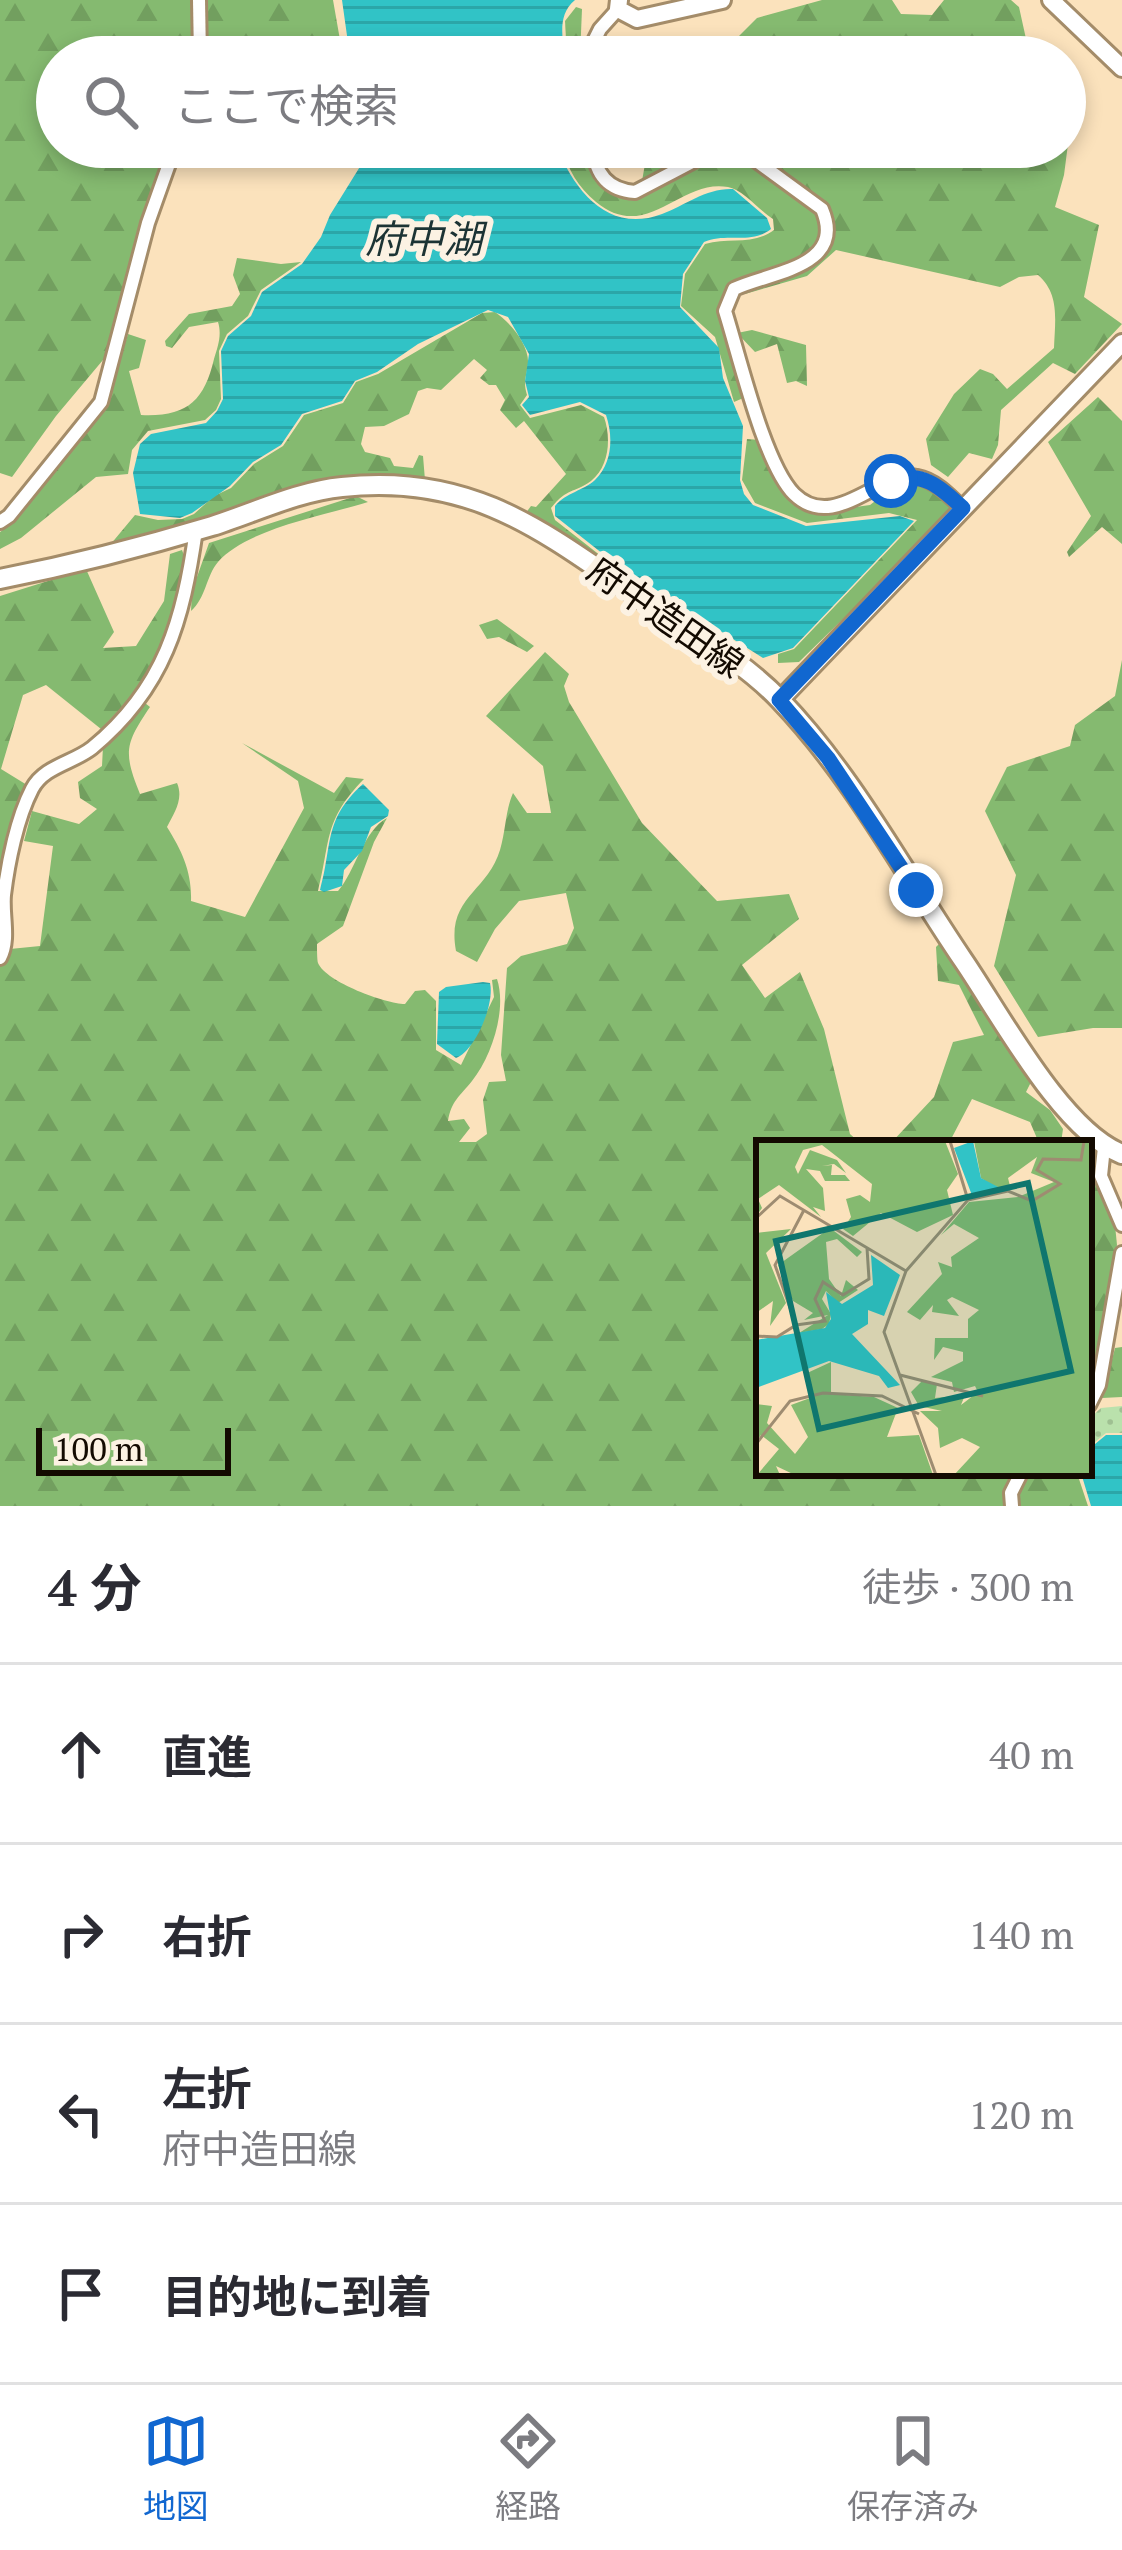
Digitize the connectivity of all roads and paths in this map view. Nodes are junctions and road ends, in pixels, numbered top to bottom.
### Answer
1 (199, 0) edge
2 (722, 0) edge
3 (1051, 0) edge
4 (618, 4) edge
5 (200, 36) edge
6 (596, 36) edge
7 (1122, 68) edge
8 (168, 168) edge
9 (599, 168) edge
10 (682, 168) edge
11 (766, 168) edge
12 (1122, 344) edge
13 (963, 508) junction
14 (0, 522) edge
15 (196, 530) junction
16 (0, 579) edge
17 (779, 700) junction
18 (0, 958) edge
19 (1113, 1150) edge
20 (1122, 1225) edge
21 (1122, 1253) edge
22 (1092, 1399) edge
23 (1020, 1476) edge
24 (1012, 1506) edge

1 - 5 street
2 - 4 street
3 - 7 street
4 - 6 street
8 - 14 street
9 - 10 street
11 - 13 street
12 - 13 street
13 - 17 street
15 - 16 main road, 府中造田線
15 - 17 main road, 府中造田線
15 - 18 street
17 - 19 main road, 府中造田線
19 - 20 street
21 - 22 street
23 - 24 street

